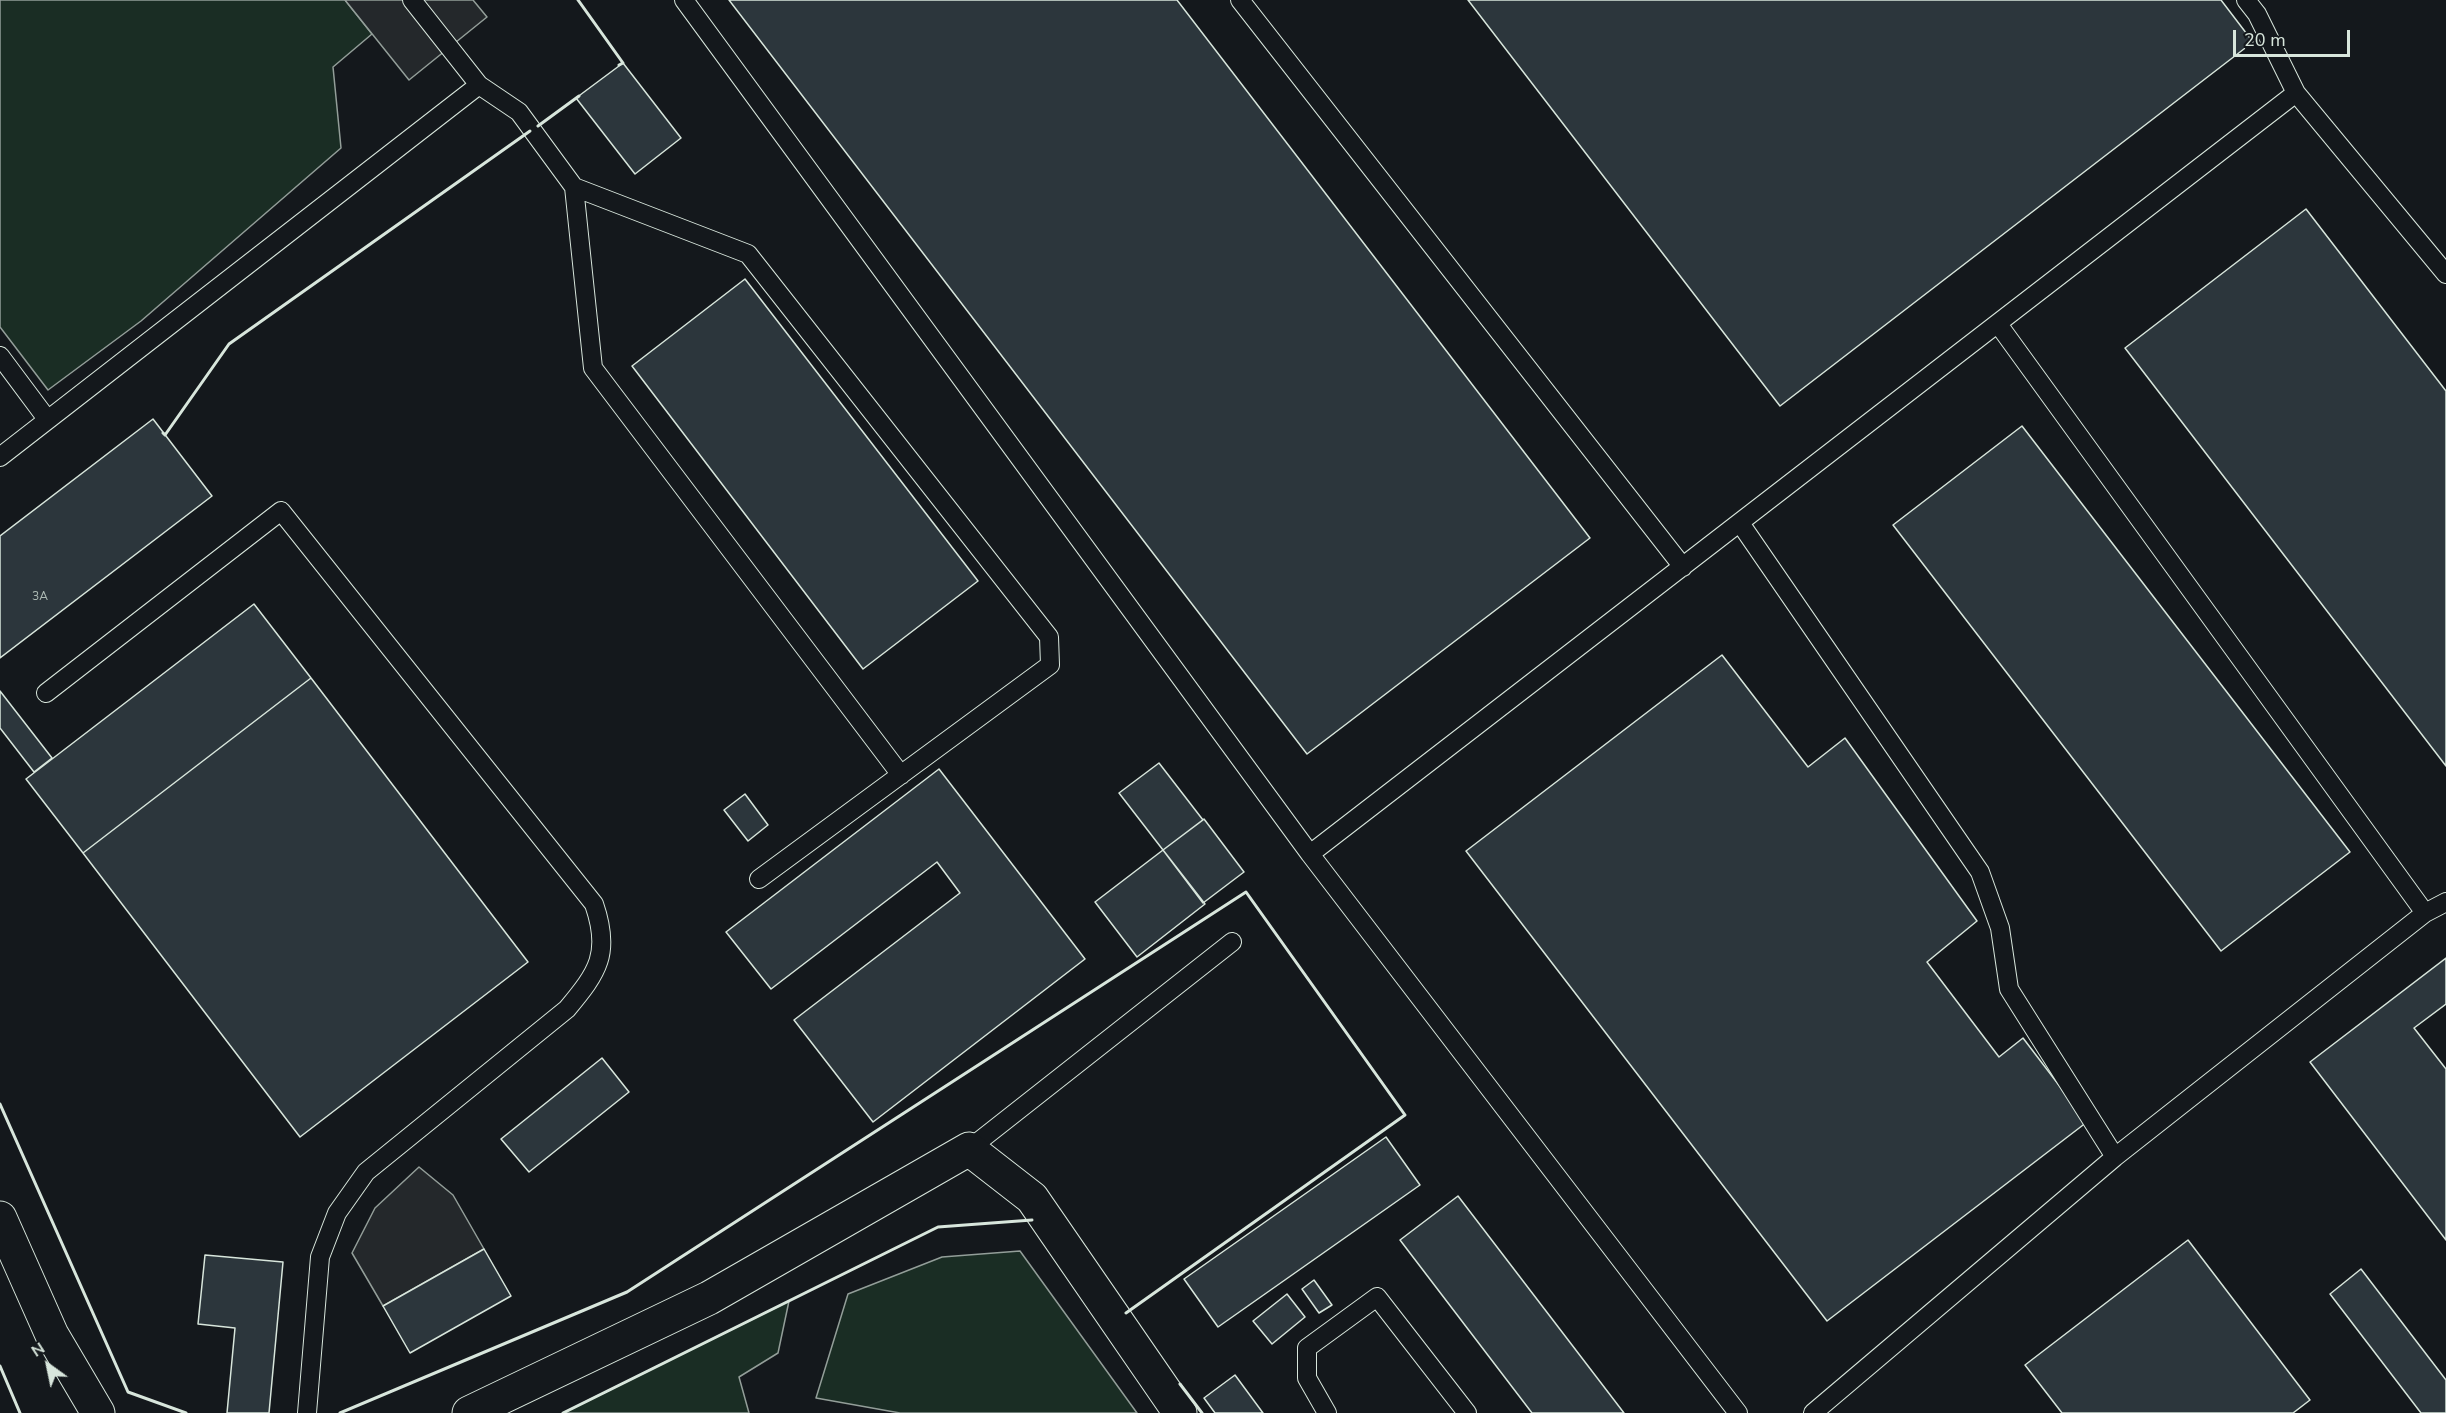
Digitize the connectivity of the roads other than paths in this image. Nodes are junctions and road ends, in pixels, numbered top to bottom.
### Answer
1 (412, 0) edge
2 (684, 0) edge
3 (1240, 0) edge
4 (2246, 0) edge
5 (478, 86) junction
6 (2296, 93) junction
7 (574, 187) junction
8 (2446, 274) edge
9 (1998, 324) junction
10 (0, 356) edge
11 (47, 419) junction
12 (0, 457) edge
13 (1740, 523) junction
14 (1683, 567) junction
15 (46, 693) dead end
16 (901, 775) junction
17 (1310, 854) junction
18 (759, 879) dead end
19 (2446, 902) edge
20 (2425, 913) junction
21 (1232, 942) dead end
22 (969, 1149) junction
23 (2115, 1157) junction
24 (0, 1218) edge
25 (98, 1413) edge
26 (307, 1413) edge
27 (469, 1413) edge
28 (1180, 1413) edge
29 (1326, 1413) edge
30 (1467, 1413) edge
31 (1738, 1413) edge
32 (1813, 1413) edge

1 - 5 lane
2 - 17 lane
3 - 14 lane
4 - 6 lane
5 - 7 lane
5 - 11 lane
6 - 8 lane
6 - 9 lane
7 - 16 lane
7 - 16 lane
9 - 13 lane
9 - 20 lane
10 - 11 lane
11 - 12 lane
13 - 14 lane
13 - 23 lane
14 - 17 lane
15 - 26 lane
16 - 18 lane
17 - 31 lane
19 - 20 lane
20 - 23 lane
21 - 22 lane
22 - 27 street
22 - 28 street
23 - 32 lane
24 - 25 street
29 - 30 lane

